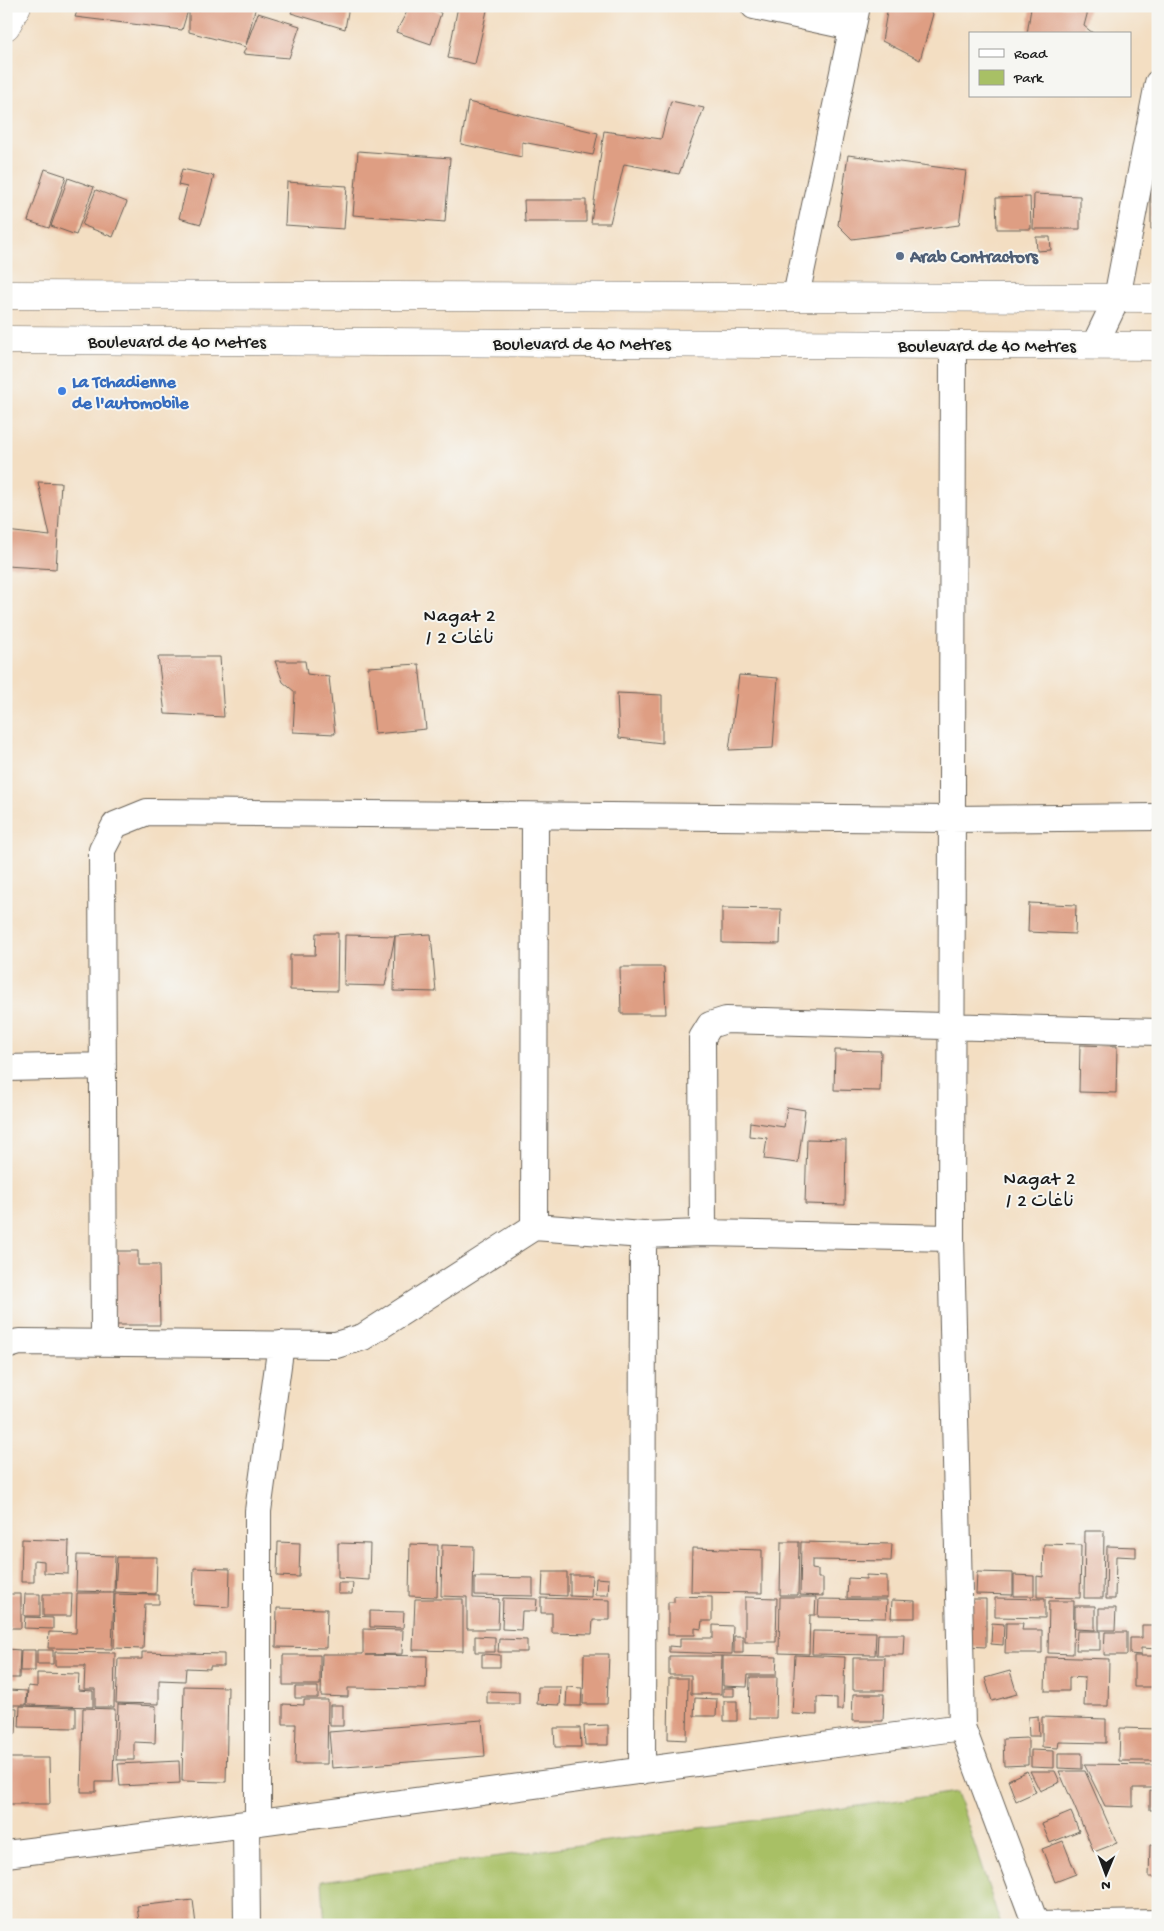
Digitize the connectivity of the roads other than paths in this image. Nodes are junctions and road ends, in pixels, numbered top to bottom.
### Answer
1 (17, 6) edge
2 (754, 6) edge
3 (854, 17) edge
4 (6, 26) edge
5 (1158, 83) edge
6 (6, 295) edge
7 (796, 296) junction
8 (1117, 298) junction
9 (1158, 298) edge
10 (6, 340) edge
11 (953, 346) junction
12 (1094, 346) junction
13 (1158, 346) edge
14 (535, 816) junction
15 (1158, 817) edge
16 (951, 819) junction
17 (951, 1027) junction
18 (1158, 1032) edge
19 (102, 1066) junction
20 (6, 1068) edge
21 (534, 1227) junction
22 (703, 1232) junction
23 (643, 1235) junction
24 (951, 1238) junction
25 (104, 1342) junction
26 (281, 1344) junction
27 (6, 1346) edge
28 (962, 1727) junction
29 (642, 1771) junction
30 (252, 1823) junction
31 (6, 1854) edge
32 (1158, 1923) edge
33 (247, 1925) edge
34 (1036, 1925) edge

1 - 4 main road
2 - 3 street
3 - 7 street
5 - 8 street
6 - 7 main road
7 - 8 main road
8 - 9 main road
8 - 12 street
10 - 11 main road, Boulevard de 40 Metres
11 - 12 main road, Boulevard de 40 Metres
11 - 16 street
12 - 13 main road, Boulevard de 40 Metres
14 - 16 street
14 - 19 street
14 - 21 street
15 - 16 street
16 - 17 street
17 - 18 street
17 - 22 street
17 - 24 street
19 - 20 street
19 - 25 street
21 - 23 street
21 - 26 street
22 - 23 street
22 - 24 street
23 - 29 street
24 - 28 street
25 - 26 street
25 - 27 street
26 - 30 street
28 - 29 street
28 - 34 street
29 - 30 street
30 - 31 street
30 - 33 street
32 - 34 street

